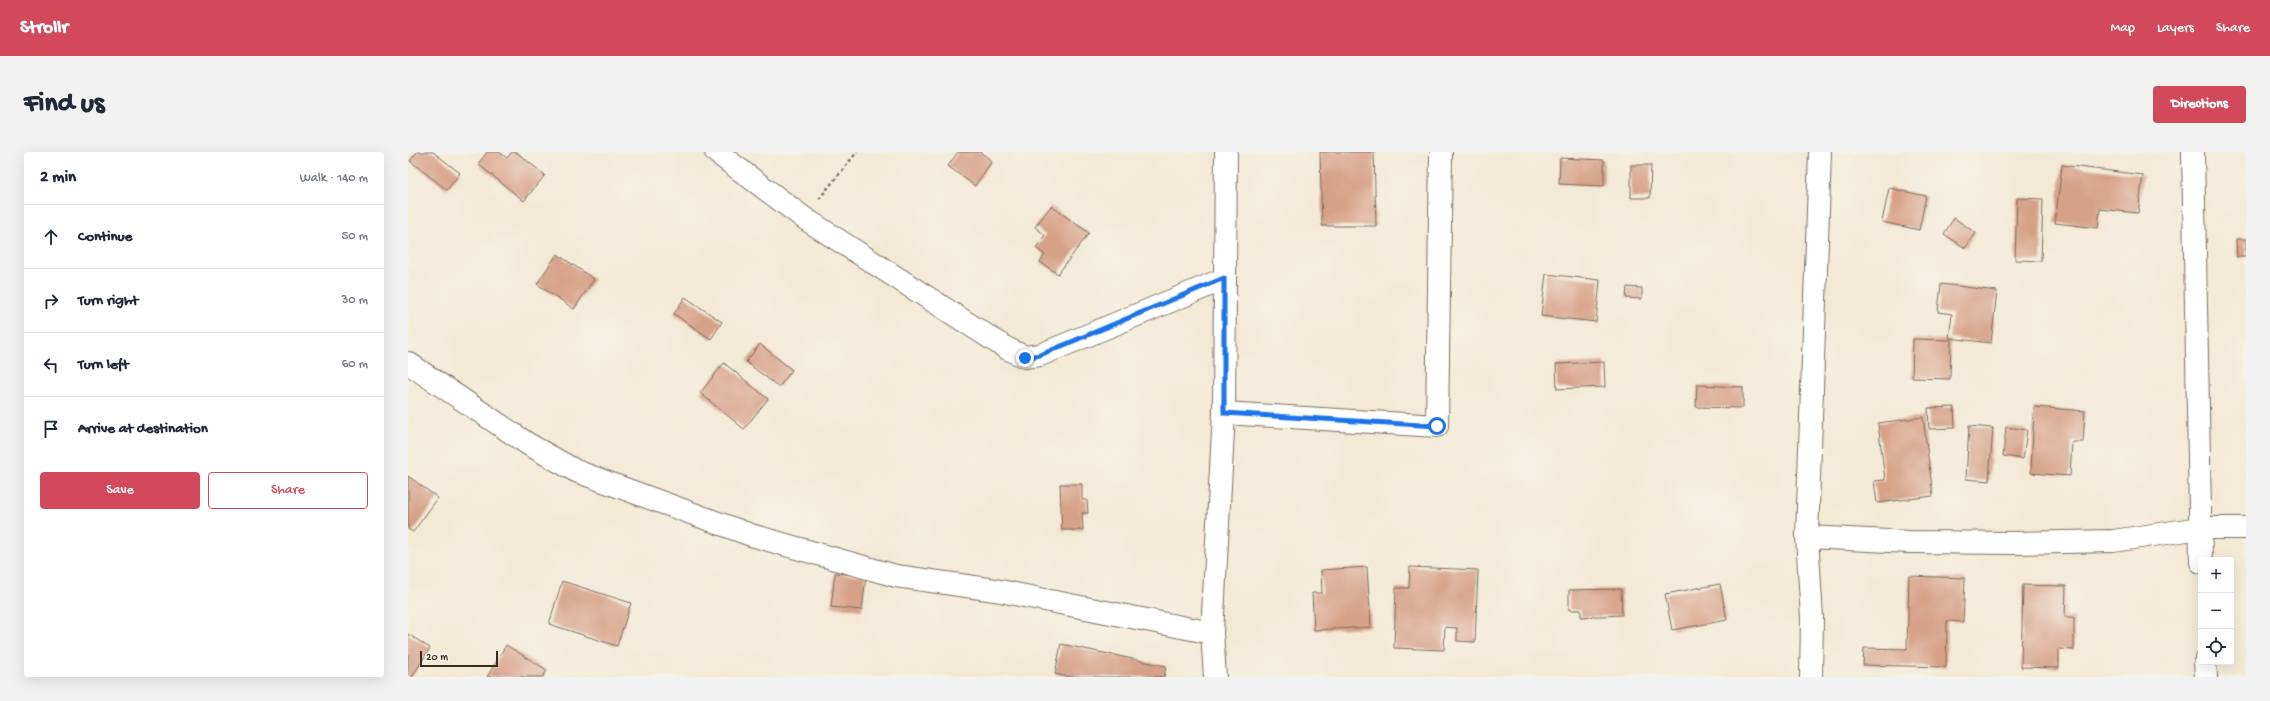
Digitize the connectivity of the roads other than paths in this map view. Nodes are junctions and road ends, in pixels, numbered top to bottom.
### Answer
1 (716, 152) edge
2 (1226, 152) edge
3 (1441, 152) edge
4 (1820, 152) edge
5 (2193, 152) edge
6 (1224, 278) junction
7 (408, 363) edge
8 (1224, 413) junction
9 (2200, 528) junction
10 (2246, 528) edge
11 (1807, 537) junction
12 (2201, 557) edge
13 (1212, 633) junction
14 (2205, 665) edge
15 (1215, 677) edge
16 (1811, 677) edge
17 (2206, 677) edge

1 - 6 street
2 - 6 street
3 - 8 street
4 - 11 street
5 - 9 street
6 - 8 street
7 - 13 street
8 - 13 street
9 - 10 street
9 - 11 street
9 - 12 street
11 - 16 street
13 - 15 street
14 - 17 street

